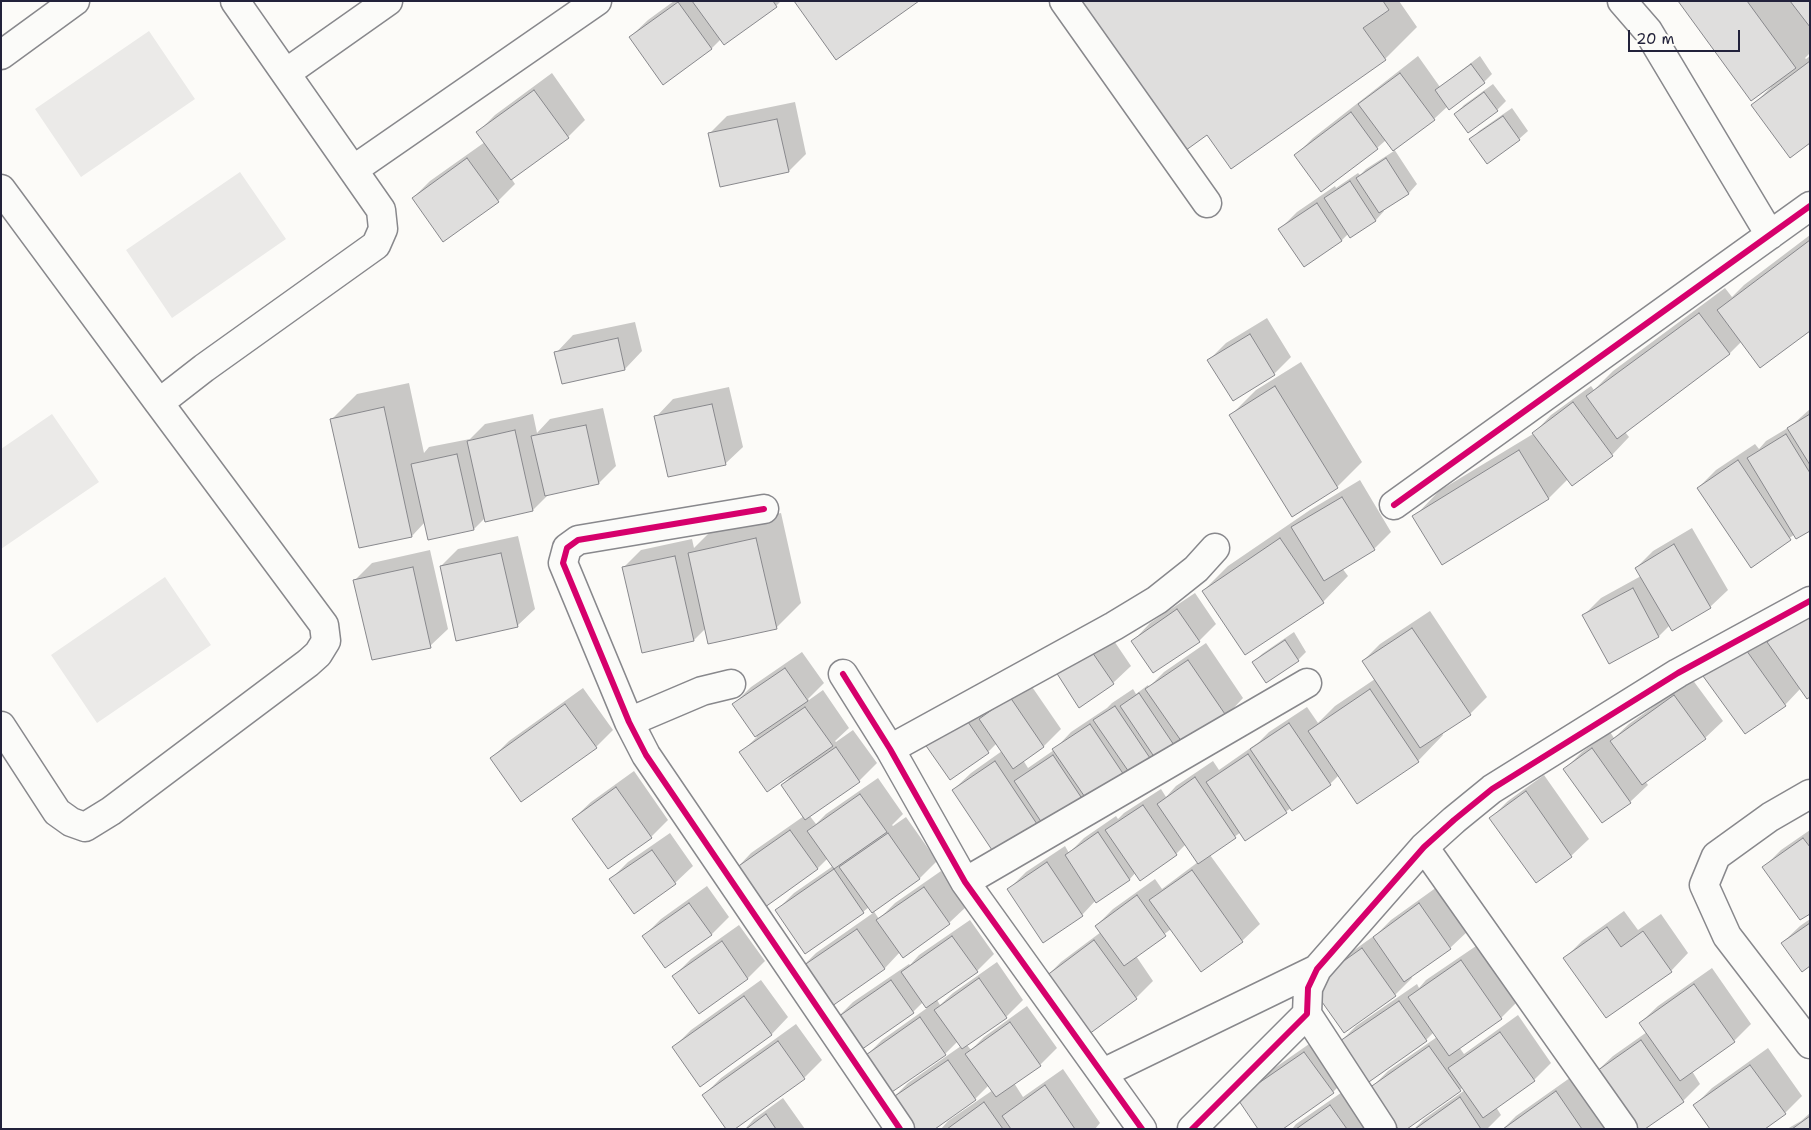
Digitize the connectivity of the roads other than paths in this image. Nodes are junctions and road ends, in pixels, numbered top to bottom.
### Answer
1 (75, 1) edge
2 (235, 1) edge
3 (388, 1) edge
4 (597, 1) edge
5 (1064, 1) edge
6 (1622, 1) edge
7 (1, 55) edge
8 (286, 73) junction
9 (353, 170) junction
10 (1, 189) edge
11 (1207, 203) dead end
12 (1810, 206) edge
13 (1770, 235) junction
14 (159, 403) junction
15 (1394, 505) dead end
16 (764, 509) dead end
17 (1215, 548) dead end
18 (1810, 601) edge
19 (843, 674) dead end
20 (1307, 683) dead end
21 (731, 684) dead end
22 (629, 722) junction
23 (1, 726) edge
24 (890, 749) junction
25 (1810, 794) edge
26 (1424, 847) junction
27 (965, 882) junction
28 (1317, 969) junction
29 (1307, 1014) junction
30 (1810, 1044) edge
31 (1103, 1073) junction
32 (900, 1129) edge
33 (1142, 1129) edge
34 (1192, 1129) edge
35 (1382, 1129) edge
36 (1623, 1129) edge

1 - 7 street
2 - 8 street
3 - 8 street
4 - 9 street
5 - 11 street
6 - 13 street
8 - 9 street
9 - 14 street
10 - 14 street
12 - 13 street
13 - 15 street
14 - 23 street
16 - 22 street
17 - 24 street
18 - 26 street
19 - 24 street
20 - 27 street
21 - 22 street
22 - 32 street
24 - 27 street
25 - 30 street
26 - 28 street
26 - 36 street
27 - 31 street
28 - 29 street
28 - 31 street
29 - 34 street
29 - 35 street
31 - 33 street

